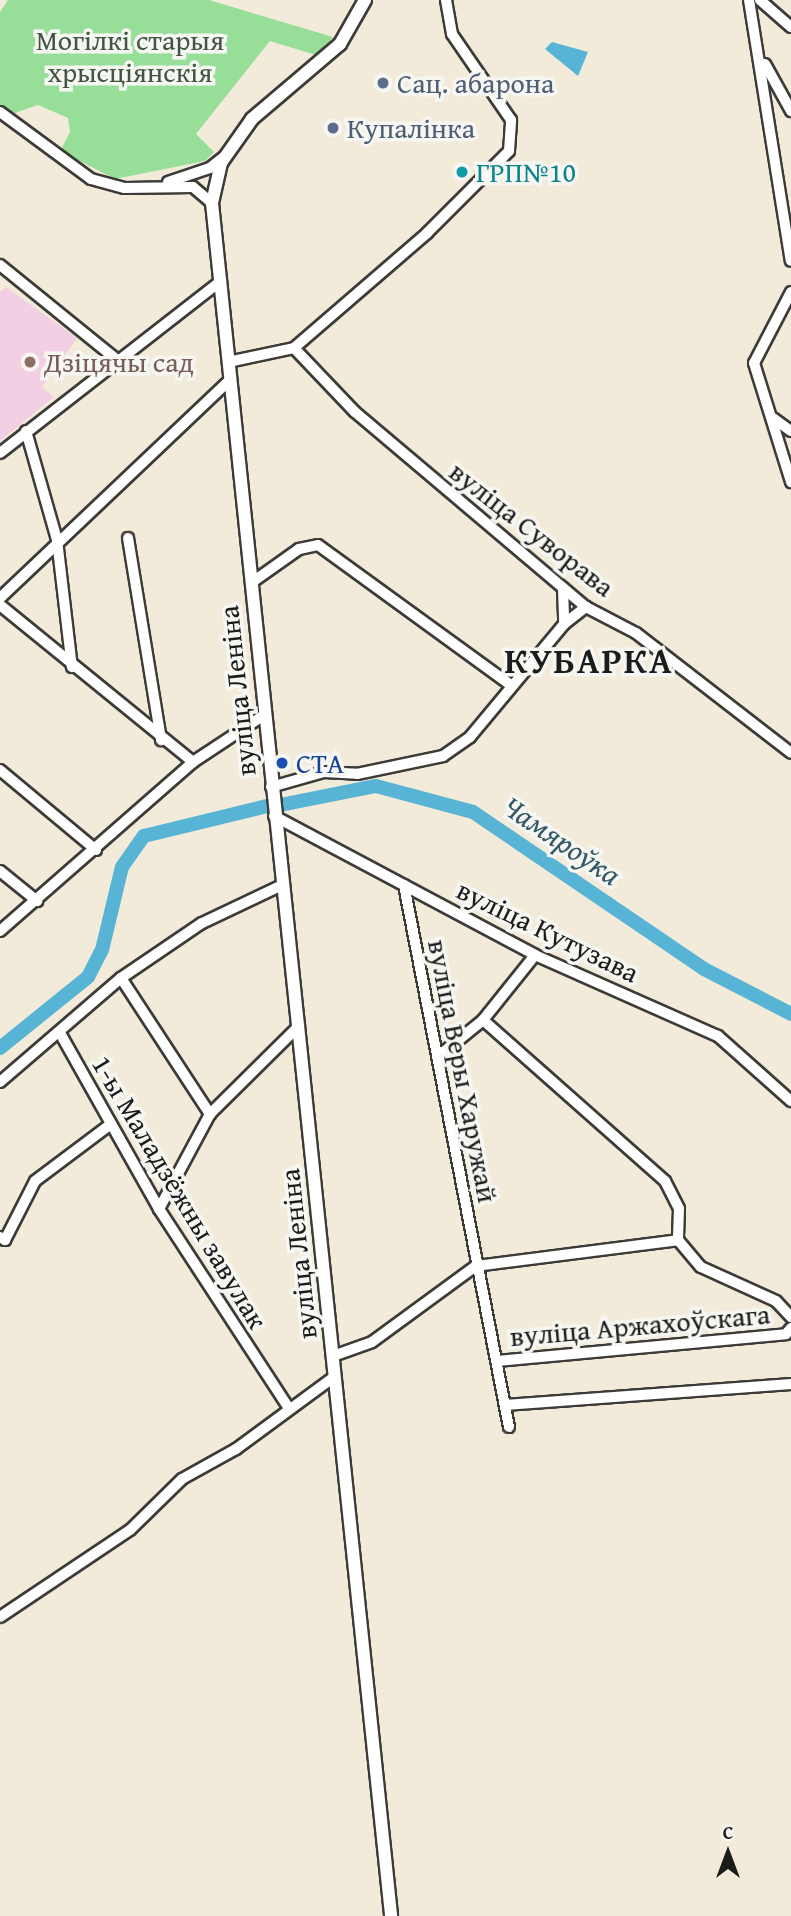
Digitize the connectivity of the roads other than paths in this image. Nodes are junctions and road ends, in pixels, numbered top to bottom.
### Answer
1 (365, 0) edge
2 (446, 0) edge
3 (749, 0) edge
4 (760, 0) edge
5 (791, 27) edge
6 (762, 58) junction
7 (791, 111) edge
8 (0, 112) edge
9 (228, 153) junction
10 (166, 183) junction
11 (212, 203) junction
12 (791, 261) edge
13 (0, 265) edge
14 (221, 281) junction
15 (791, 292) edge
16 (294, 348) junction
17 (228, 362) junction
18 (121, 363) junction
19 (230, 380) junction
20 (773, 418) junction
21 (791, 430) edge
22 (26, 431) junction
23 (0, 453) edge
24 (791, 482) edge
25 (128, 538) dead end
26 (57, 540) junction
27 (251, 583) junction
28 (563, 588) junction
29 (0, 598) edge
30 (0, 605) edge
31 (586, 607) junction
32 (565, 624) junction
33 (72, 667) junction
34 (511, 685) junction
35 (264, 715) junction
36 (162, 740) junction
37 (791, 753) edge
38 (193, 762) junction
39 (0, 770) edge
40 (271, 786) junction
41 (274, 816) junction
42 (96, 850) junction
43 (0, 871) edge
44 (282, 885) junction
45 (404, 885) junction
46 (37, 901) junction
47 (0, 931) edge
48 (535, 955) junction
49 (121, 978) junction
50 (483, 1020) junction
51 (299, 1026) junction
52 (60, 1032) junction
53 (440, 1055) junction
54 (0, 1082) edge
55 (791, 1101) edge
56 (210, 1114) junction
57 (111, 1124) junction
58 (159, 1209) junction
59 (0, 1237) edge
60 (678, 1240) junction
61 (476, 1266) junction
62 (791, 1317) edge
63 (788, 1331) edge
64 (333, 1356) junction
65 (498, 1361) junction
66 (334, 1377) junction
67 (791, 1384) edge
68 (505, 1405) junction
69 (288, 1407) junction
70 (509, 1427) dead end
71 (0, 1617) edge
72 (391, 1916) edge

1 - 9 main road, вуліца Леніна
2 - 16 street
3 - 6 street
4 - 5 street
6 - 7 street
6 - 12 street
8 - 10 street
9 - 10 street
9 - 11 main road, вуліца Леніна
10 - 11 street
11 - 14 main road, вуліца Леніна
13 - 18 street
14 - 17 main road, вуліца Леніна
14 - 18 street
15 - 20 street
16 - 17 street
16 - 28 street, вуліца Суворава
17 - 19 main road, вуліца Леніна
18 - 22 street
19 - 26 street
19 - 27 main road, вуліца Леніна
20 - 21 street
20 - 24 street
22 - 23 street
22 - 26 street
25 - 36 street
26 - 29 street
26 - 33 street
27 - 34 street
27 - 35 main road, вуліца Леніна
28 - 31 street, вуліца Суворава
28 - 32 street
30 - 33 street
31 - 32 street
31 - 37 street, вуліца Суворава
32 - 34 street
33 - 36 street
34 - 40 street
35 - 38 street
35 - 40 main road, вуліца Леніна
36 - 38 street
38 - 42 street
39 - 42 street
40 - 41 main road, вуліца Леніна
41 - 44 main road, вуліца Леніна
41 - 45 street, вуліца Кутузава
42 - 46 street
43 - 46 street
44 - 49 street
44 - 51 main road, вуліца Леніна
45 - 48 street, вуліца Кутузава
45 - 53 street, вуліца Веры Харужай
46 - 47 street
48 - 50 street
48 - 55 street, вуліца Кутузава
49 - 52 street
49 - 56 street
50 - 53 street
50 - 60 street
51 - 56 street
51 - 64 main road, вуліца Леніна
52 - 54 street
52 - 57 street, 1-ы Маладзёжны завулак
53 - 61 street, вуліца Веры Харужай
56 - 58 street
57 - 58 street, 1-ы Маладзёжны завулак
57 - 59 street
58 - 69 street, 1-ы Маладзёжны завулак
60 - 61 street
60 - 62 street
61 - 64 street
61 - 65 street, вуліца Веры Харужай
63 - 65 street, вуліца Аржахоўскага
64 - 66 main road, вуліца Леніна
65 - 68 street, вуліца Веры Харужай
66 - 69 street
66 - 72 main road, вуліца Леніна
67 - 68 street
68 - 70 street, вуліца Веры Харужай
69 - 71 street

